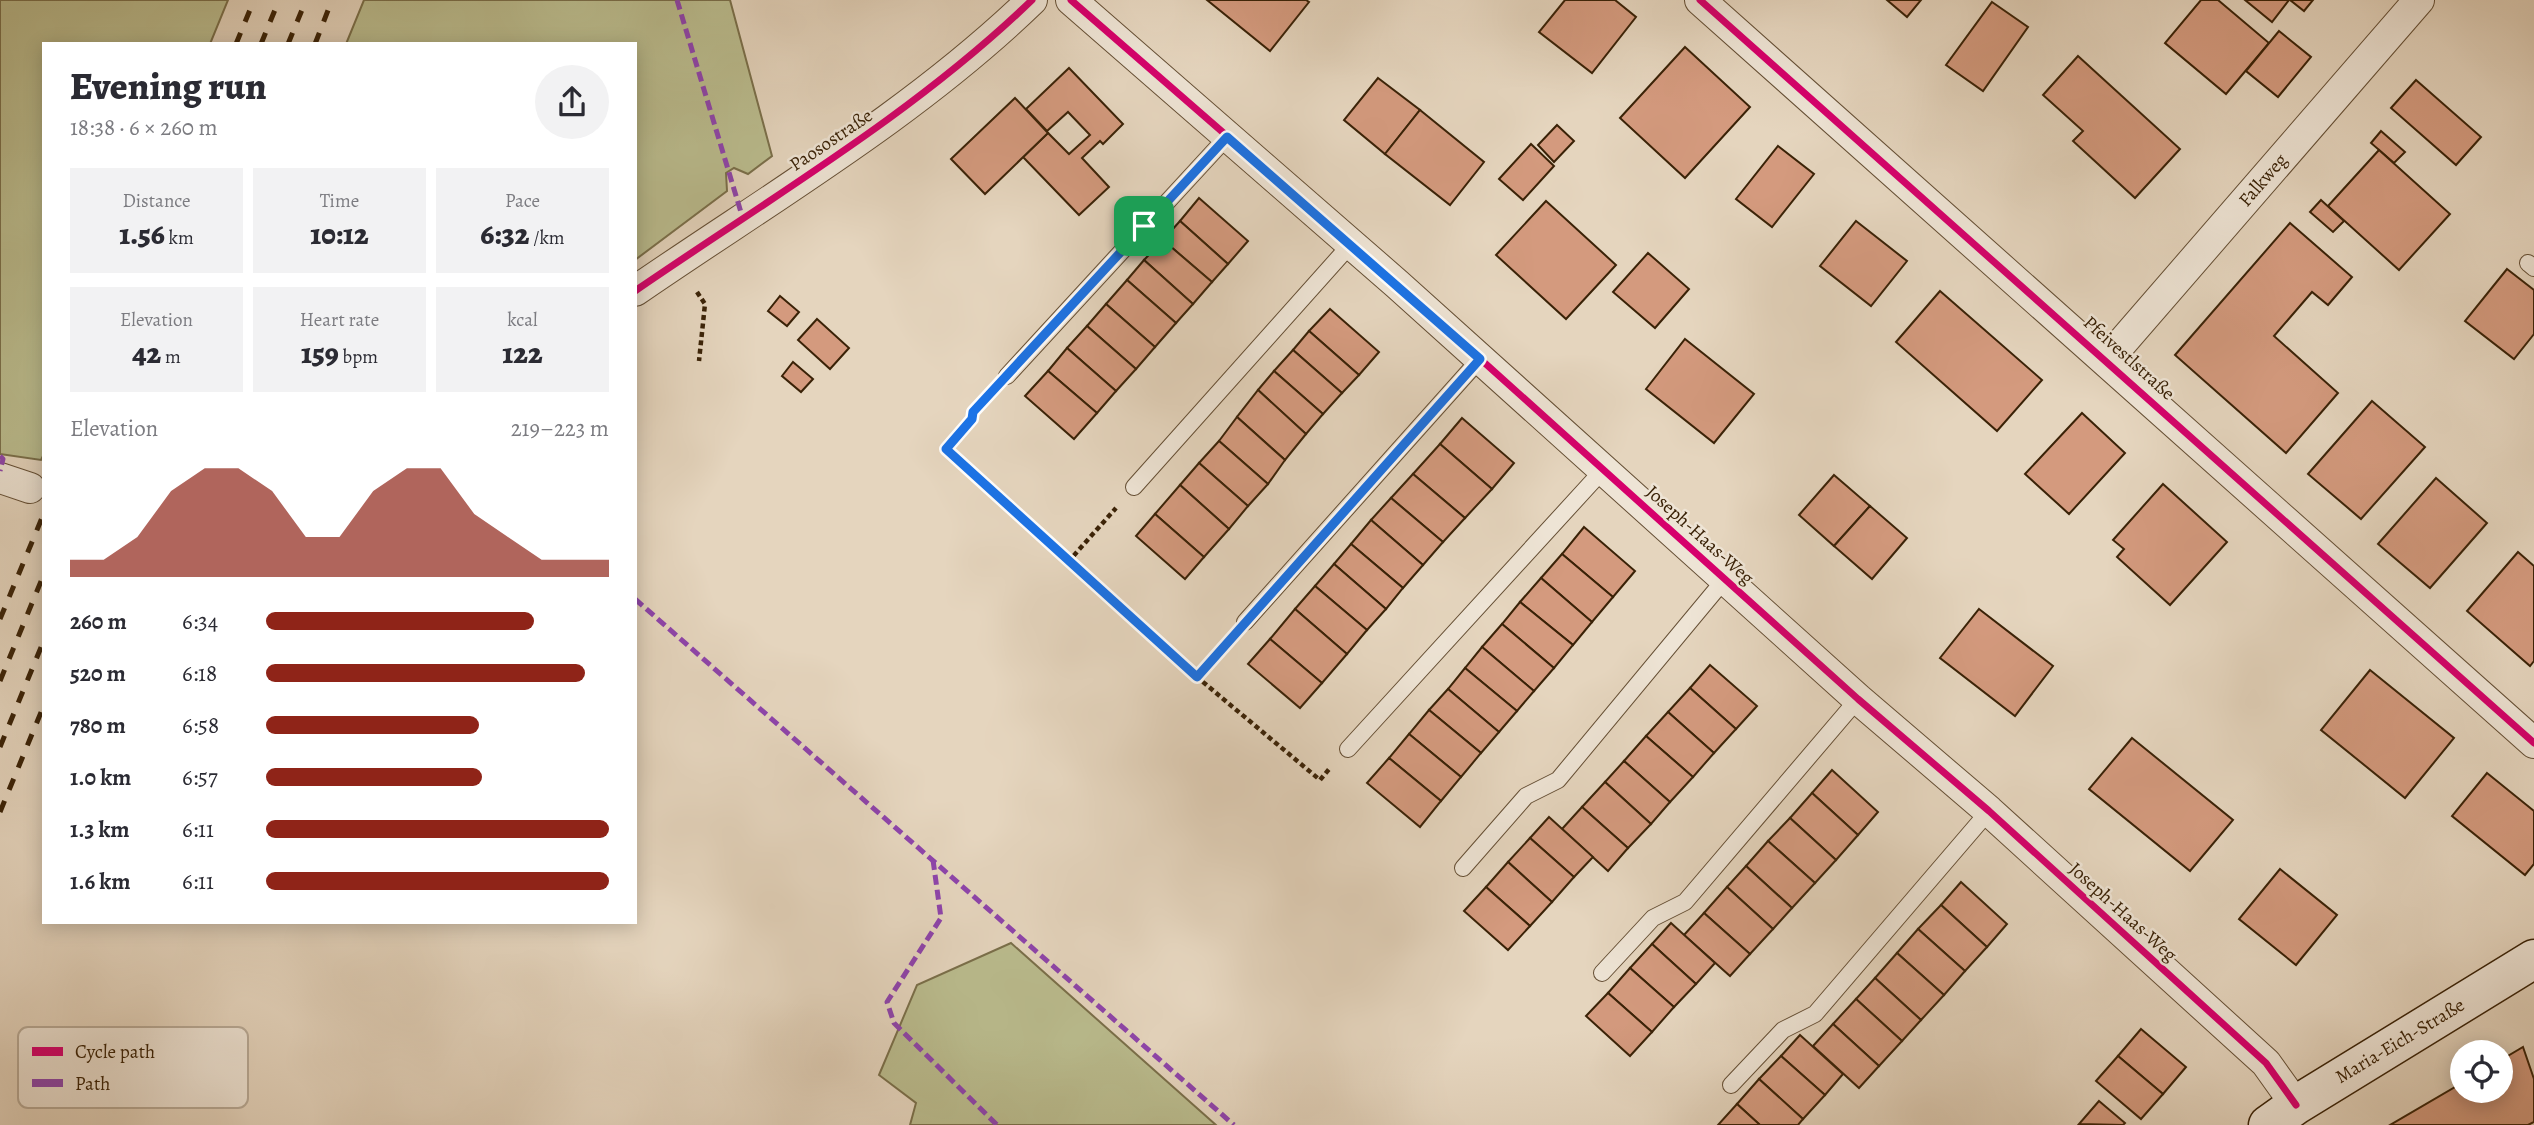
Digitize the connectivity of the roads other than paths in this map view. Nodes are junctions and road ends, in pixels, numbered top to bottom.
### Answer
1 (1032, 0) edge
2 (1071, 0) edge
3 (1700, 0) edge
4 (2419, 0) edge
5 (1227, 137) junction
6 (1351, 244) junction
7 (637, 289) edge
8 (1480, 359) junction
9 (2107, 360) junction
10 (1007, 376) road end
11 (1603, 470) junction
12 (0, 478) edge
13 (1134, 487) road end
14 (30, 488) dead end
15 (1725, 579) junction
16 (1245, 622) road end
17 (1858, 699) junction
18 (2534, 743) edge
19 (1348, 750) dead end
20 (1989, 811) junction
21 (1462, 868) dead end
22 (2534, 960) edge
23 (1602, 973) dead end
24 (1731, 1085) dead end
25 (2282, 1115) edge

1 - 7 street, Paosostraße
2 - 5 street, Joseph-Haas-Weg
3 - 9 street, Pfeivestlstraße
4 - 9 street, Falkweg
5 - 6 street, Joseph-Haas-Weg
5 - 10 lane
6 - 8 street, Joseph-Haas-Weg
6 - 13 lane
8 - 11 street, Joseph-Haas-Weg
8 - 16 lane
9 - 18 street, Pfeivestlstraße
11 - 15 street, Joseph-Haas-Weg
11 - 19 lane
12 - 14 street
15 - 17 street, Joseph-Haas-Weg
15 - 21 lane, Joseph-Haas-Weg
17 - 20 street, Joseph-Haas-Weg
17 - 23 lane
20 - 24 lane
20 - 25 street, Joseph-Haas-Weg
22 - 25 street, Maria-Eich-Straße

